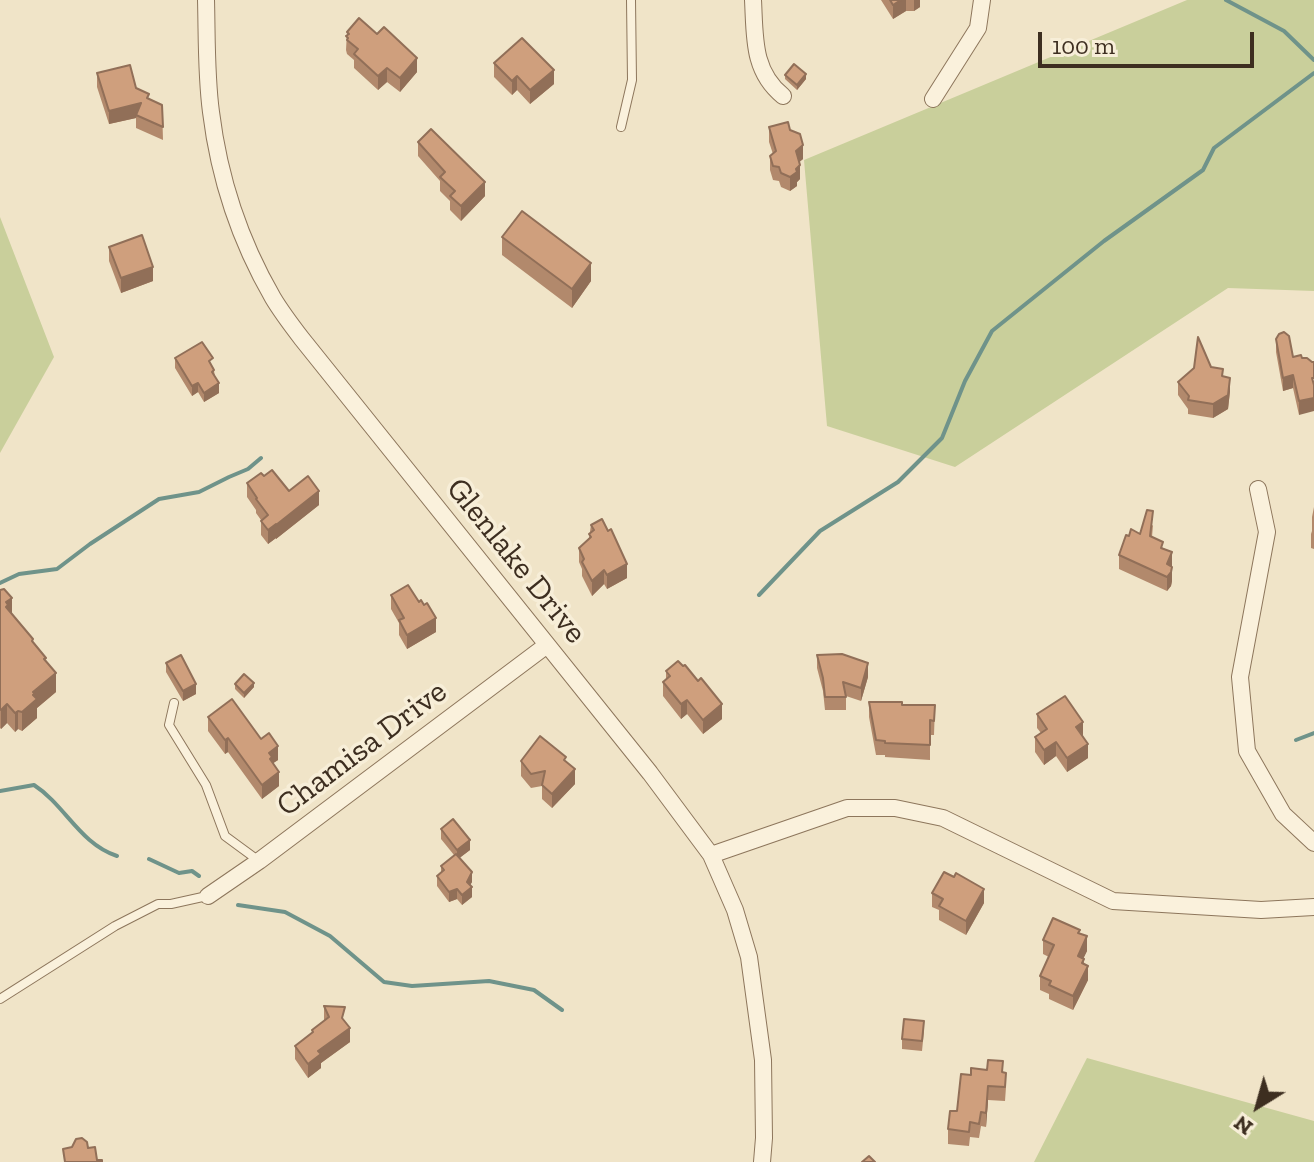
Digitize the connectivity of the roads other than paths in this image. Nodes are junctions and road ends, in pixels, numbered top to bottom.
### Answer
1 (206, 0) edge
2 (631, 0) edge
3 (753, 0) edge
4 (982, 0) edge
5 (783, 96) dead end
6 (933, 99) dead end
7 (621, 127) dead end
8 (1258, 489) dead end
9 (547, 645) junction
10 (174, 703) dead end
11 (1314, 843) edge
12 (711, 855) junction
13 (259, 861) junction
14 (208, 896) joint
15 (1314, 907) edge
16 (0, 999) edge
17 (762, 1162) edge

1 - 9 street, Glenlake Drive
2 - 7 lane
3 - 5 street
4 - 6 street
8 - 11 street
9 - 12 street, Glenlake Drive
9 - 13 street, Chamisa Drive
10 - 13 lane
12 - 15 street
12 - 17 street, Glenlake Drive
13 - 14 street, Chamisa Drive
14 - 16 lane

